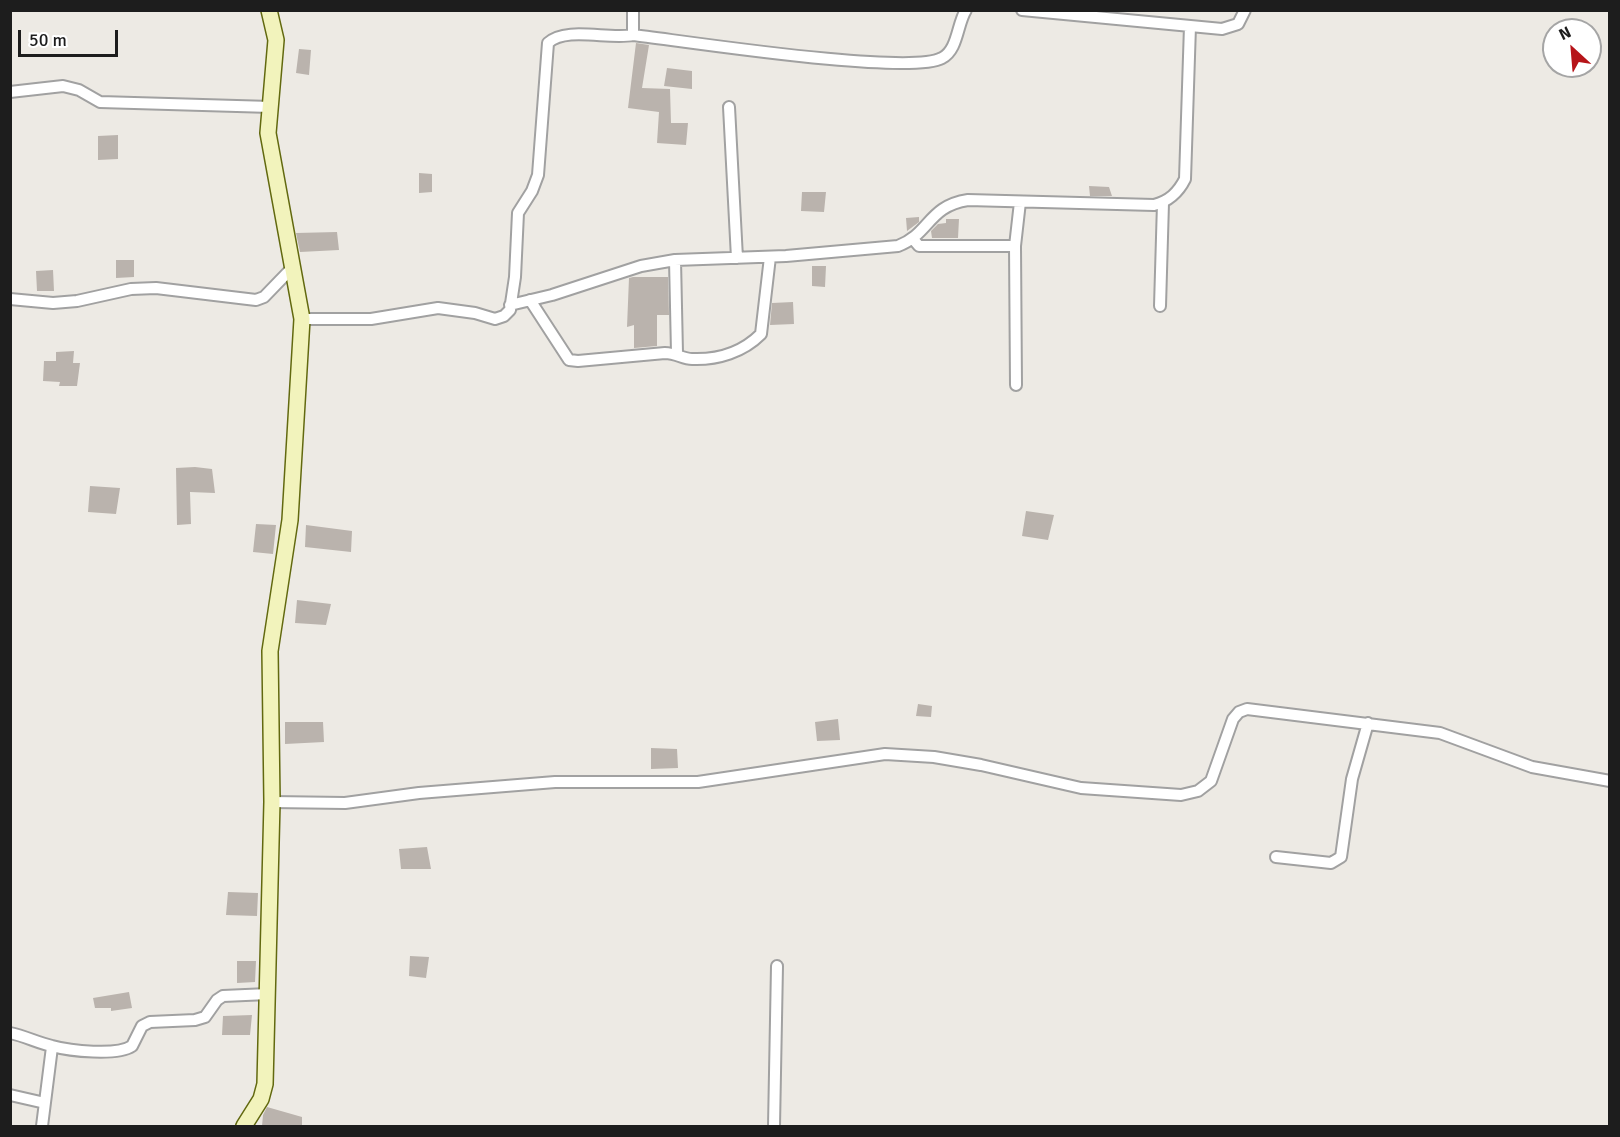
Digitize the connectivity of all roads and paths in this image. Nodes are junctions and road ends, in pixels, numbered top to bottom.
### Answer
1 (269, 10) edge
2 (633, 10) edge
3 (966, 10) edge
4 (1022, 10) edge
5 (1245, 10) edge
6 (1190, 26) junction
7 (633, 35) junction
8 (10, 92) edge
9 (270, 107) junction
10 (729, 107) dead end
11 (1020, 202) junction
12 (1163, 203) junction
13 (913, 239) junction
14 (1015, 246) junction
15 (770, 257) junction
16 (737, 258) junction
17 (675, 260) junction
18 (293, 267) junction
19 (10, 299) edge
20 (530, 300) junction
21 (510, 305) junction
22 (1160, 306) dead end
23 (302, 319) junction
24 (677, 353) junction
25 (1016, 385) dead end
26 (1368, 723) junction
27 (1610, 781) edge
28 (272, 802) junction
29 (1276, 857) dead end
30 (777, 966) dead end
31 (268, 994) junction
32 (10, 1033) edge
33 (52, 1047) junction
34 (10, 1095) edge
35 (45, 1103) junction
36 (42, 1126) edge
37 (244, 1126) edge
38 (774, 1126) edge

1 - 9 street
2 - 7 street
3 - 7 street
4 - 6 street
5 - 6 street
6 - 12 street
7 - 21 street
8 - 9 street
9 - 18 street
10 - 16 street
11 - 12 street
11 - 13 street
11 - 14 street
12 - 22 street
13 - 14 street
13 - 15 street
14 - 25 street
15 - 16 street
15 - 24 street
16 - 17 street
17 - 20 street
17 - 24 street
18 - 19 street
18 - 23 street
20 - 21 street
20 - 24 street
21 - 23 street
23 - 28 street
26 - 27 street
26 - 28 street
26 - 29 street
28 - 31 street
30 - 38 street
31 - 33 street
31 - 37 street
32 - 33 street
33 - 35 street
34 - 35 street
35 - 36 street

